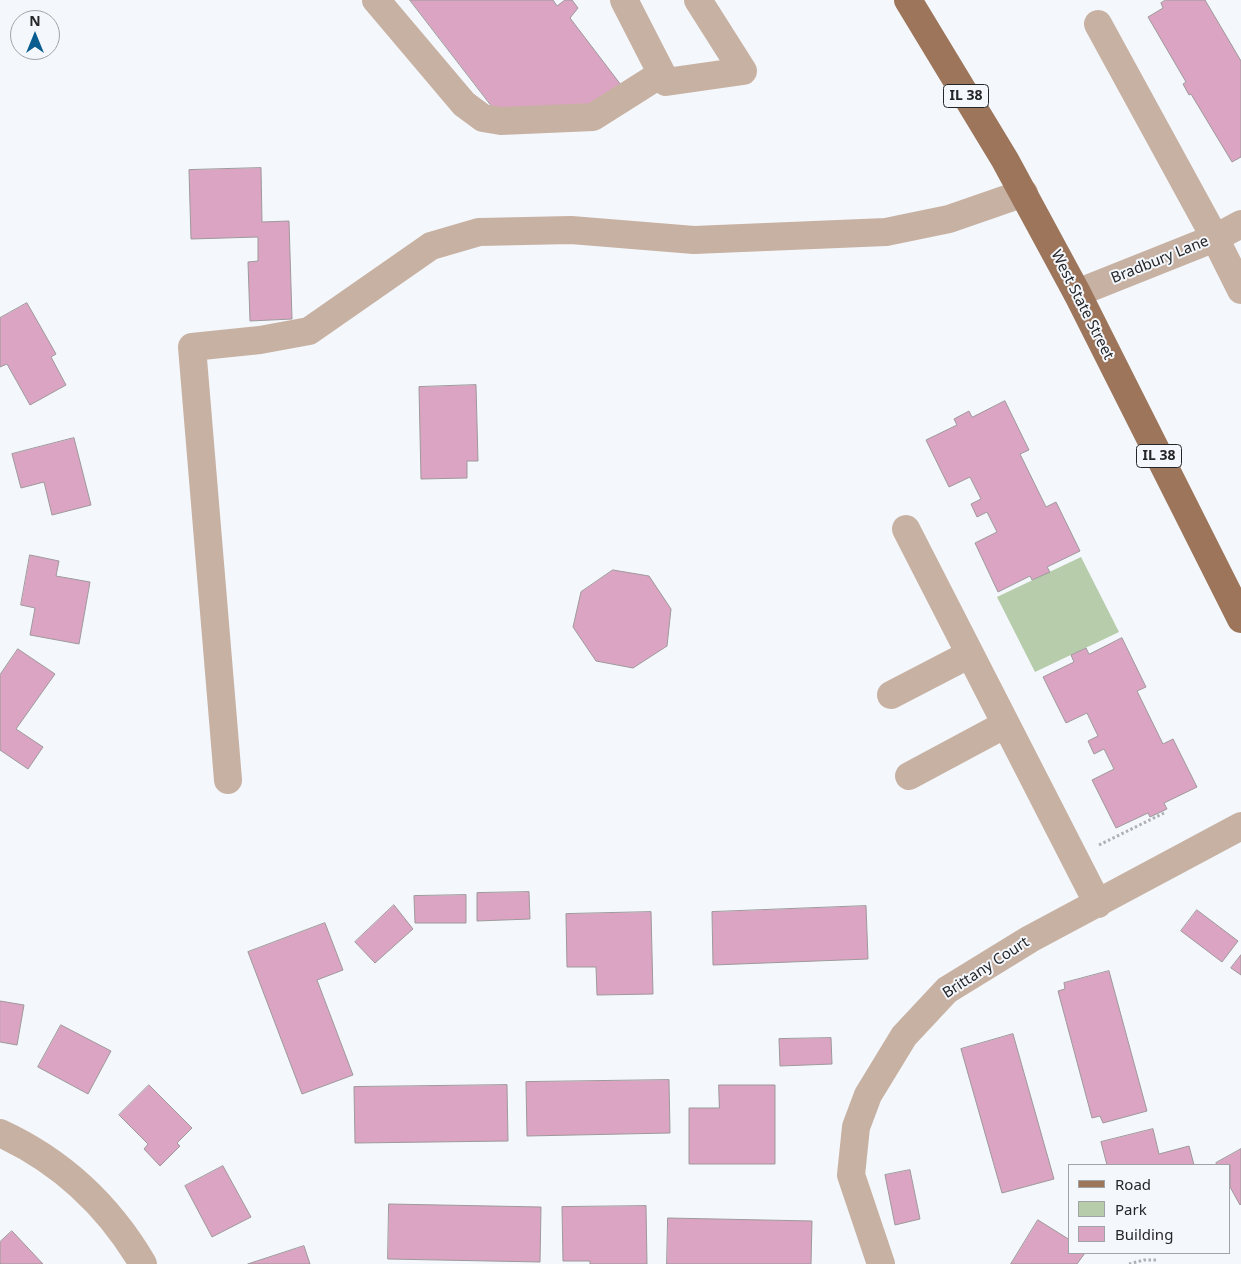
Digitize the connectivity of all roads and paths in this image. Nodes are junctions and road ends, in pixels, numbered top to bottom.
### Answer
1 (376, 0) edge
2 (624, 0) edge
3 (698, 0) edge
4 (908, 0) edge
5 (1098, 24) dead end
6 (661, 74) junction
7 (1024, 194) junction
8 (1241, 224) edge
9 (1215, 238) junction
10 (1241, 290) edge
11 (1077, 293) junction
12 (906, 529) dead end
13 (1241, 619) edge
14 (970, 654) junction
15 (891, 694) dead end
16 (1006, 724) junction
17 (909, 776) dead end
18 (228, 780) dead end
19 (1164, 813) dead end
20 (1241, 826) edge
21 (1097, 846) dead end
22 (1098, 904) junction
23 (0, 1133) edge
24 (1158, 1260) dead end
25 (143, 1264) edge
26 (881, 1264) edge
27 (1129, 1264) edge

1 - 6 street
2 - 6 street
3 - 6 street
4 - 7 main road, West State Street / IL 38
5 - 9 street
7 - 11 main road, West State Street / IL 38
7 - 18 street
8 - 9 street, Bradbury Lane
9 - 10 street
9 - 11 street, Bradbury Lane
11 - 13 main road, West State Street / IL 38
12 - 14 street
14 - 15 street
14 - 16 street
16 - 17 street
16 - 22 street
19 - 21 path
20 - 22 street, Brittany Court
22 - 26 street, Brittany Court
23 - 25 street
24 - 27 path

